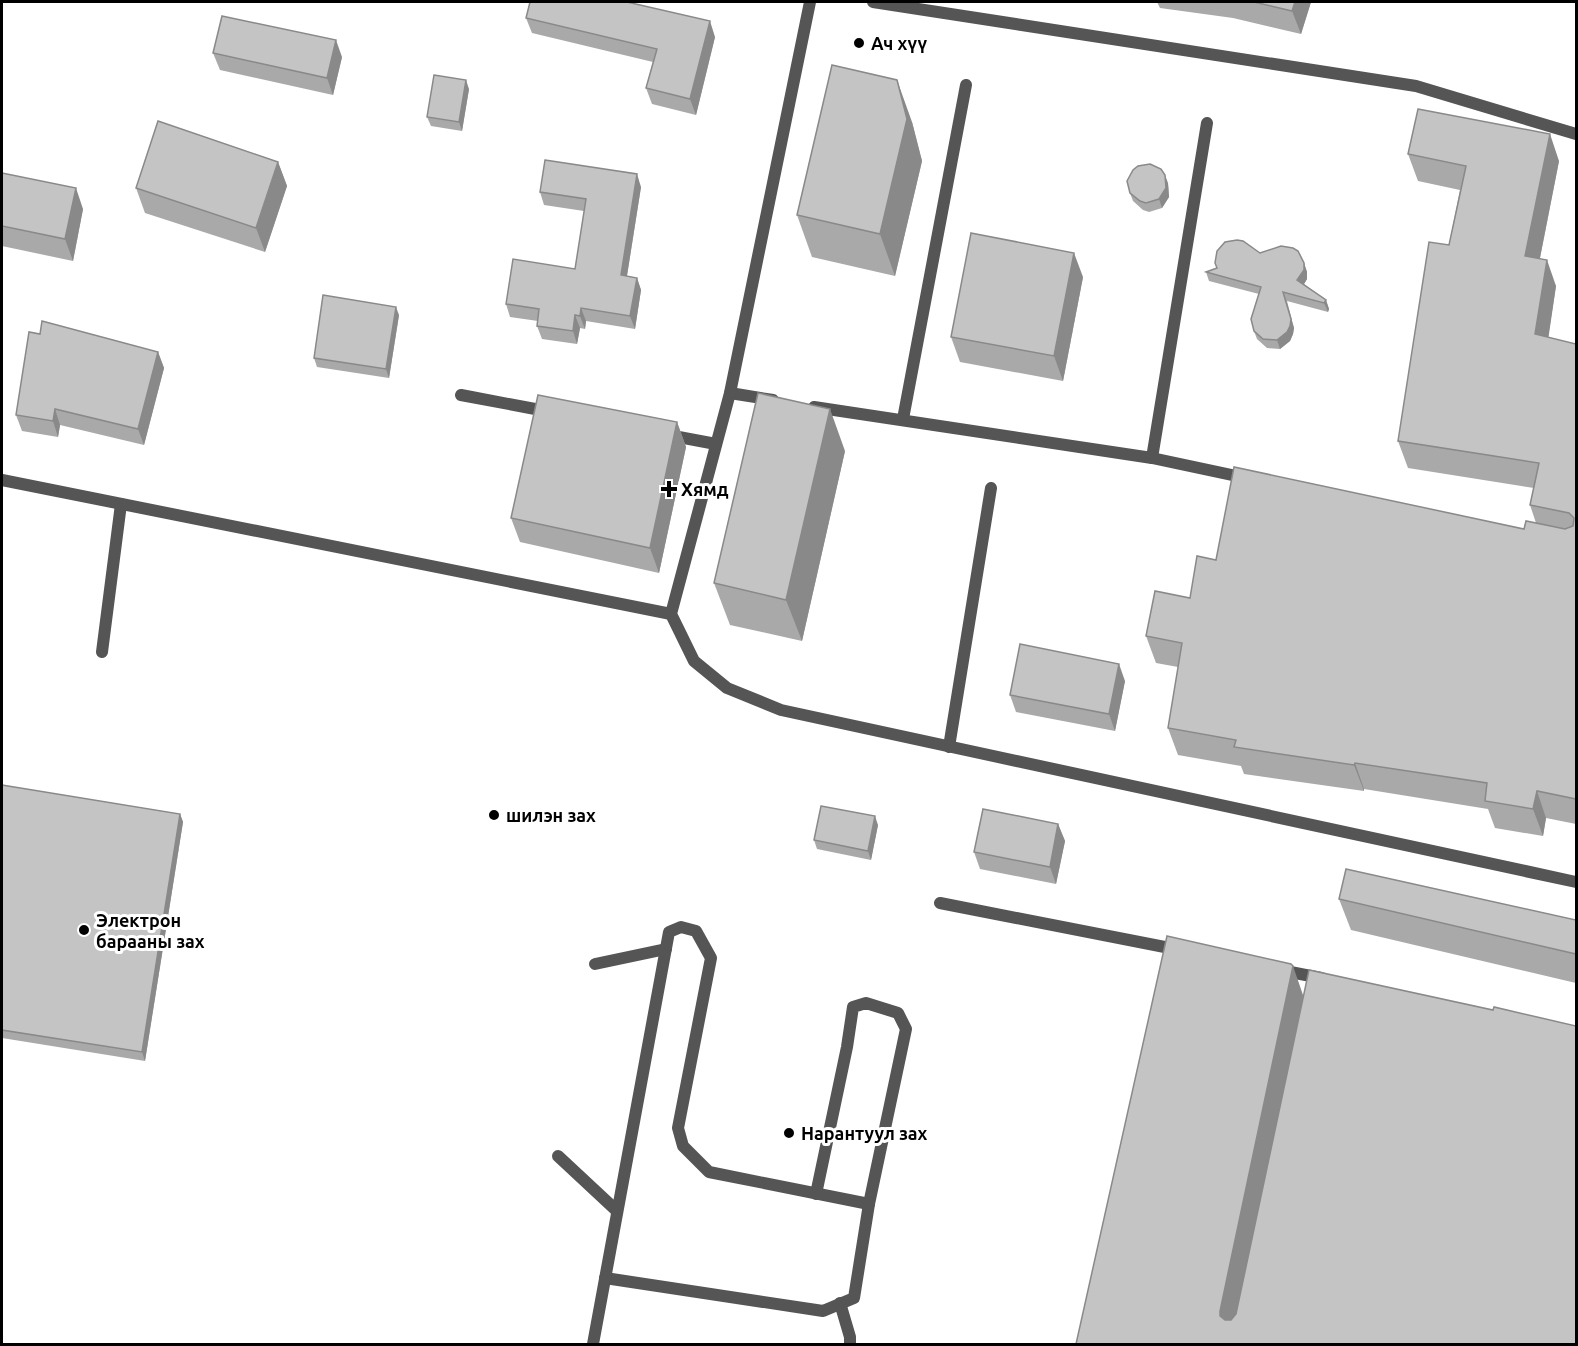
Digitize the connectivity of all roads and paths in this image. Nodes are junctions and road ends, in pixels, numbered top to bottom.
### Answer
1 (810, 2) edge
2 (873, 2) edge
3 (966, 85) dead end
4 (1207, 123) dead end
5 (1576, 134) edge
6 (730, 393) junction
7 (461, 394) dead end
8 (565, 415) edge
9 (903, 419) junction
10 (658, 433) edge
11 (716, 444) junction
12 (1152, 458) junction
13 (2, 480) edge
14 (1257, 481) edge
15 (991, 488) dead end
16 (121, 504) junction
17 (670, 614) junction
18 (102, 652) dead end
19 (949, 747) junction
20 (1576, 882) edge
21 (940, 903) dead end
22 (666, 949) junction
23 (1191, 953) edge
24 (595, 964) dead end
25 (1271, 968) edge
26 (1320, 982) edge
27 (558, 1156) dead end
28 (816, 1194) junction
29 (869, 1204) junction
30 (617, 1211) junction
31 (605, 1278) junction
32 (840, 1304) junction
33 (593, 1344) edge
34 (850, 1344) edge

1 - 6 street
2 - 5 street
3 - 9 street
4 - 12 street
6 - 9 street
6 - 11 street
7 - 8 street
9 - 12 street
10 - 11 street
11 - 17 street
12 - 14 street
13 - 16 street
15 - 19 street
16 - 17 street
16 - 18 street
17 - 19 street
19 - 20 street
21 - 23 street
22 - 24 street
22 - 28 street
22 - 30 street
25 - 26 street
27 - 30 street
28 - 29 street
28 - 29 street
29 - 32 street
30 - 31 street
31 - 32 street
31 - 33 street
32 - 34 street

